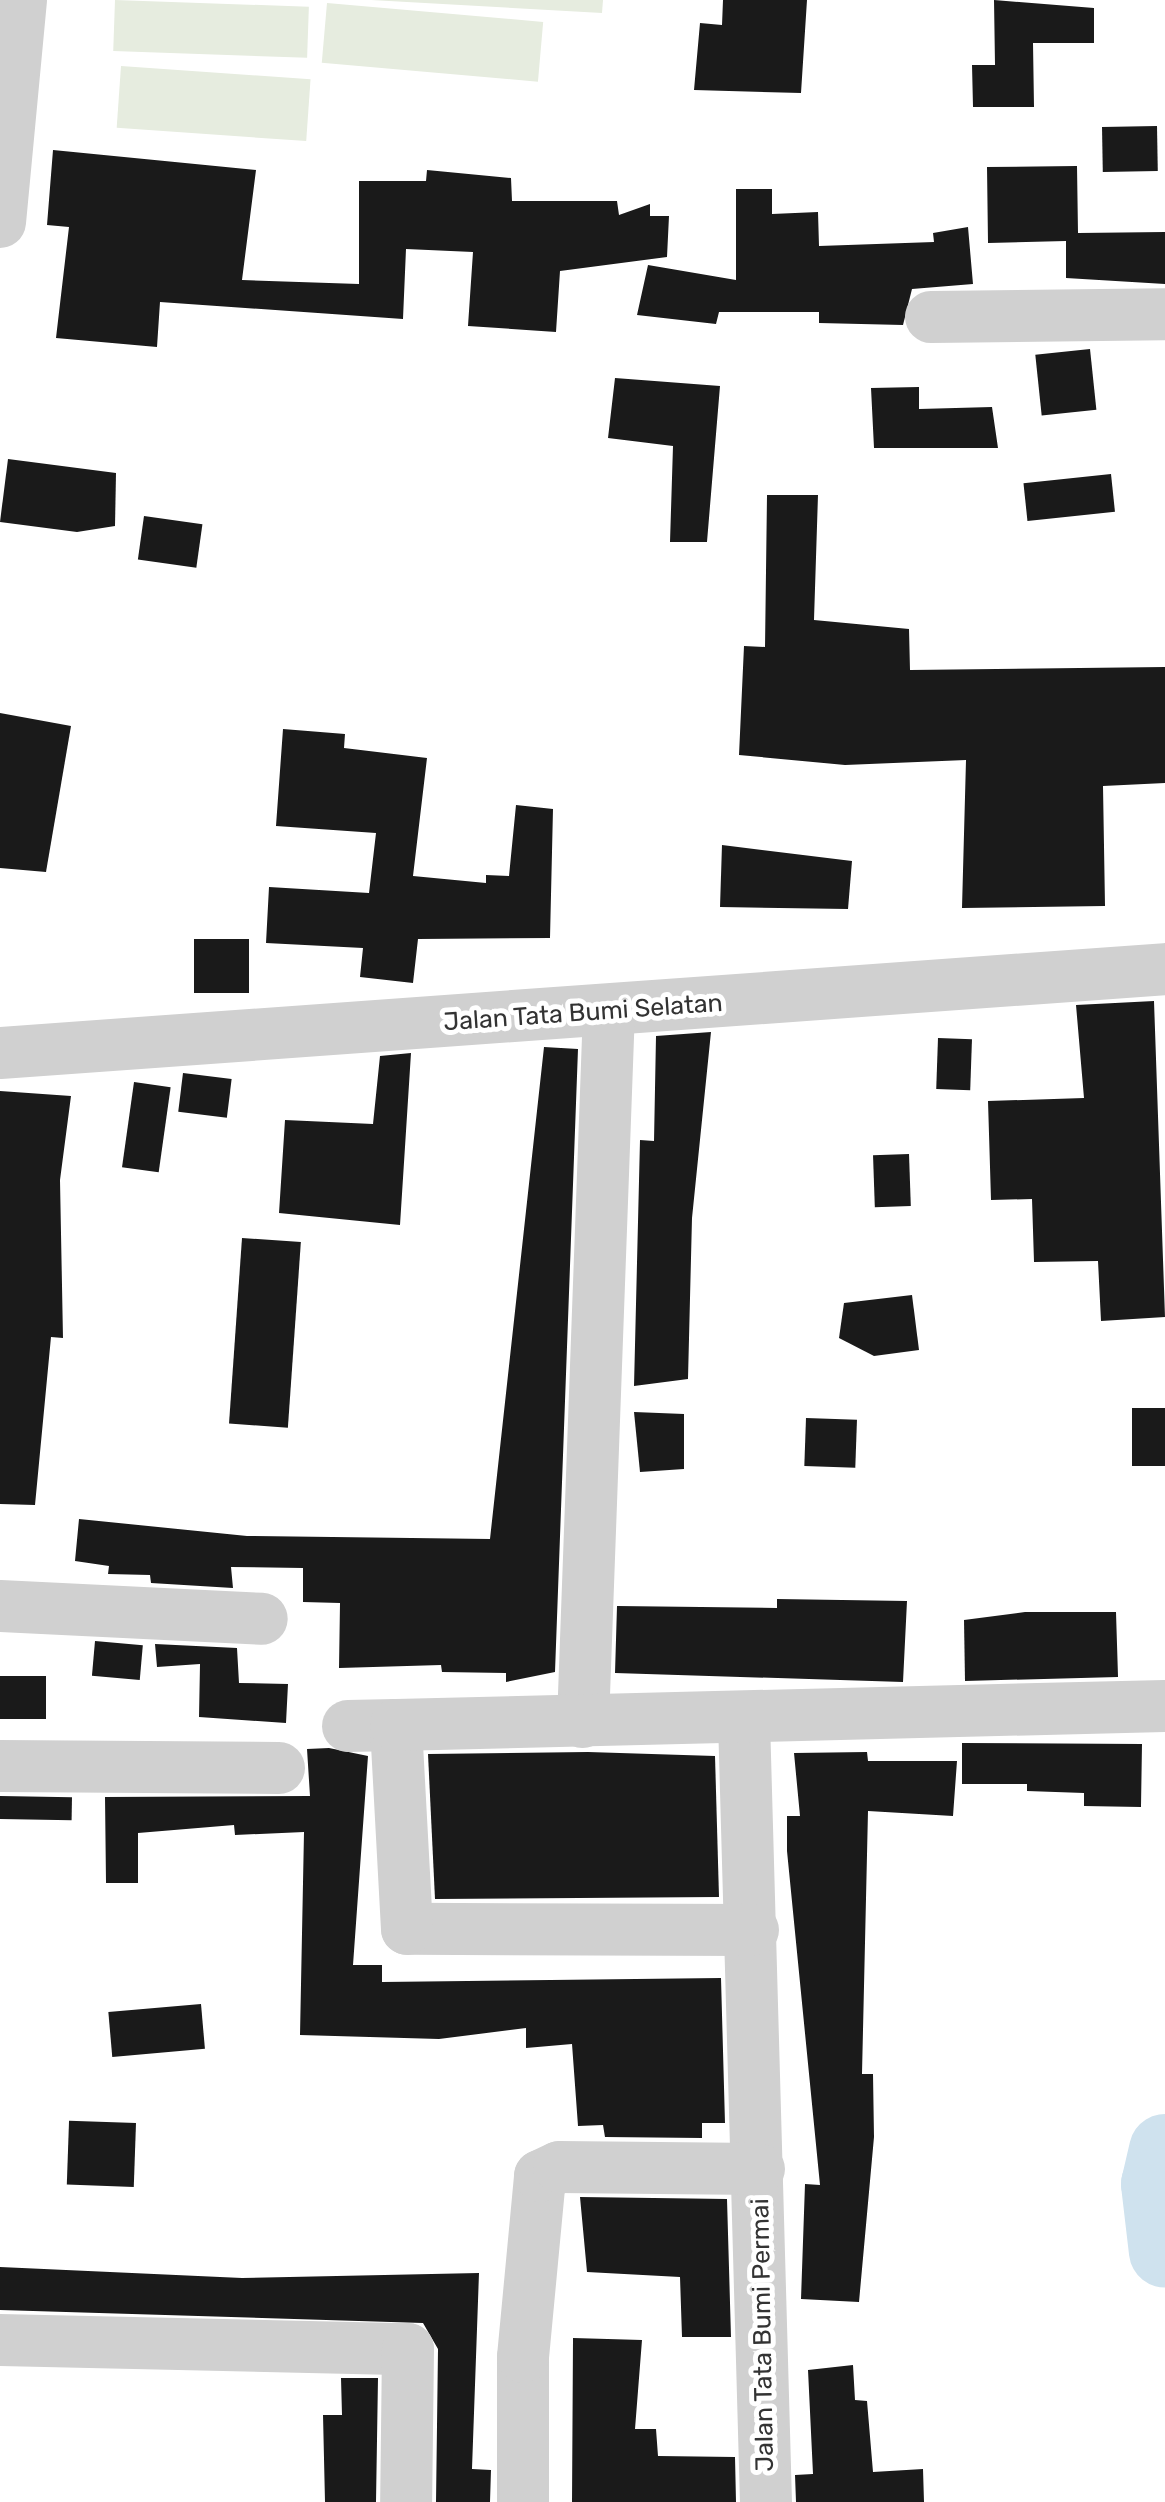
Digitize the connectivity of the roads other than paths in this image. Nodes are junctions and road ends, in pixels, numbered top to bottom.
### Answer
1 (21, 0) edge
2 (0, 222) edge
3 (1165, 314) edge
4 (931, 317) dead end
5 (1165, 969) edge
6 (609, 1011) junction
7 (0, 1053) edge
8 (0, 1606) edge
9 (262, 1619) dead end
10 (1165, 1706) edge
11 (744, 1720) junction
12 (584, 1722) junction
13 (0, 1766) edge
14 (279, 1768) dead end
15 (753, 1930) junction
16 (759, 2169) junction
17 (0, 2340) edge
18 (406, 2502) edge
19 (523, 2502) edge
20 (766, 2502) edge

1 - 2 street
3 - 4 street
5 - 6 street, Jalan Tata Bumi Selatan
6 - 7 street, Jalan Tata Bumi Selatan
6 - 12 street
8 - 9 street
10 - 11 street
11 - 12 street
11 - 15 street, Jalan Tata Bumi Permai
12 - 15 street
13 - 14 street
15 - 16 street, Jalan Tata Bumi Permai
16 - 19 street
16 - 20 street, Jalan Tata Bumi Permai
17 - 18 street

